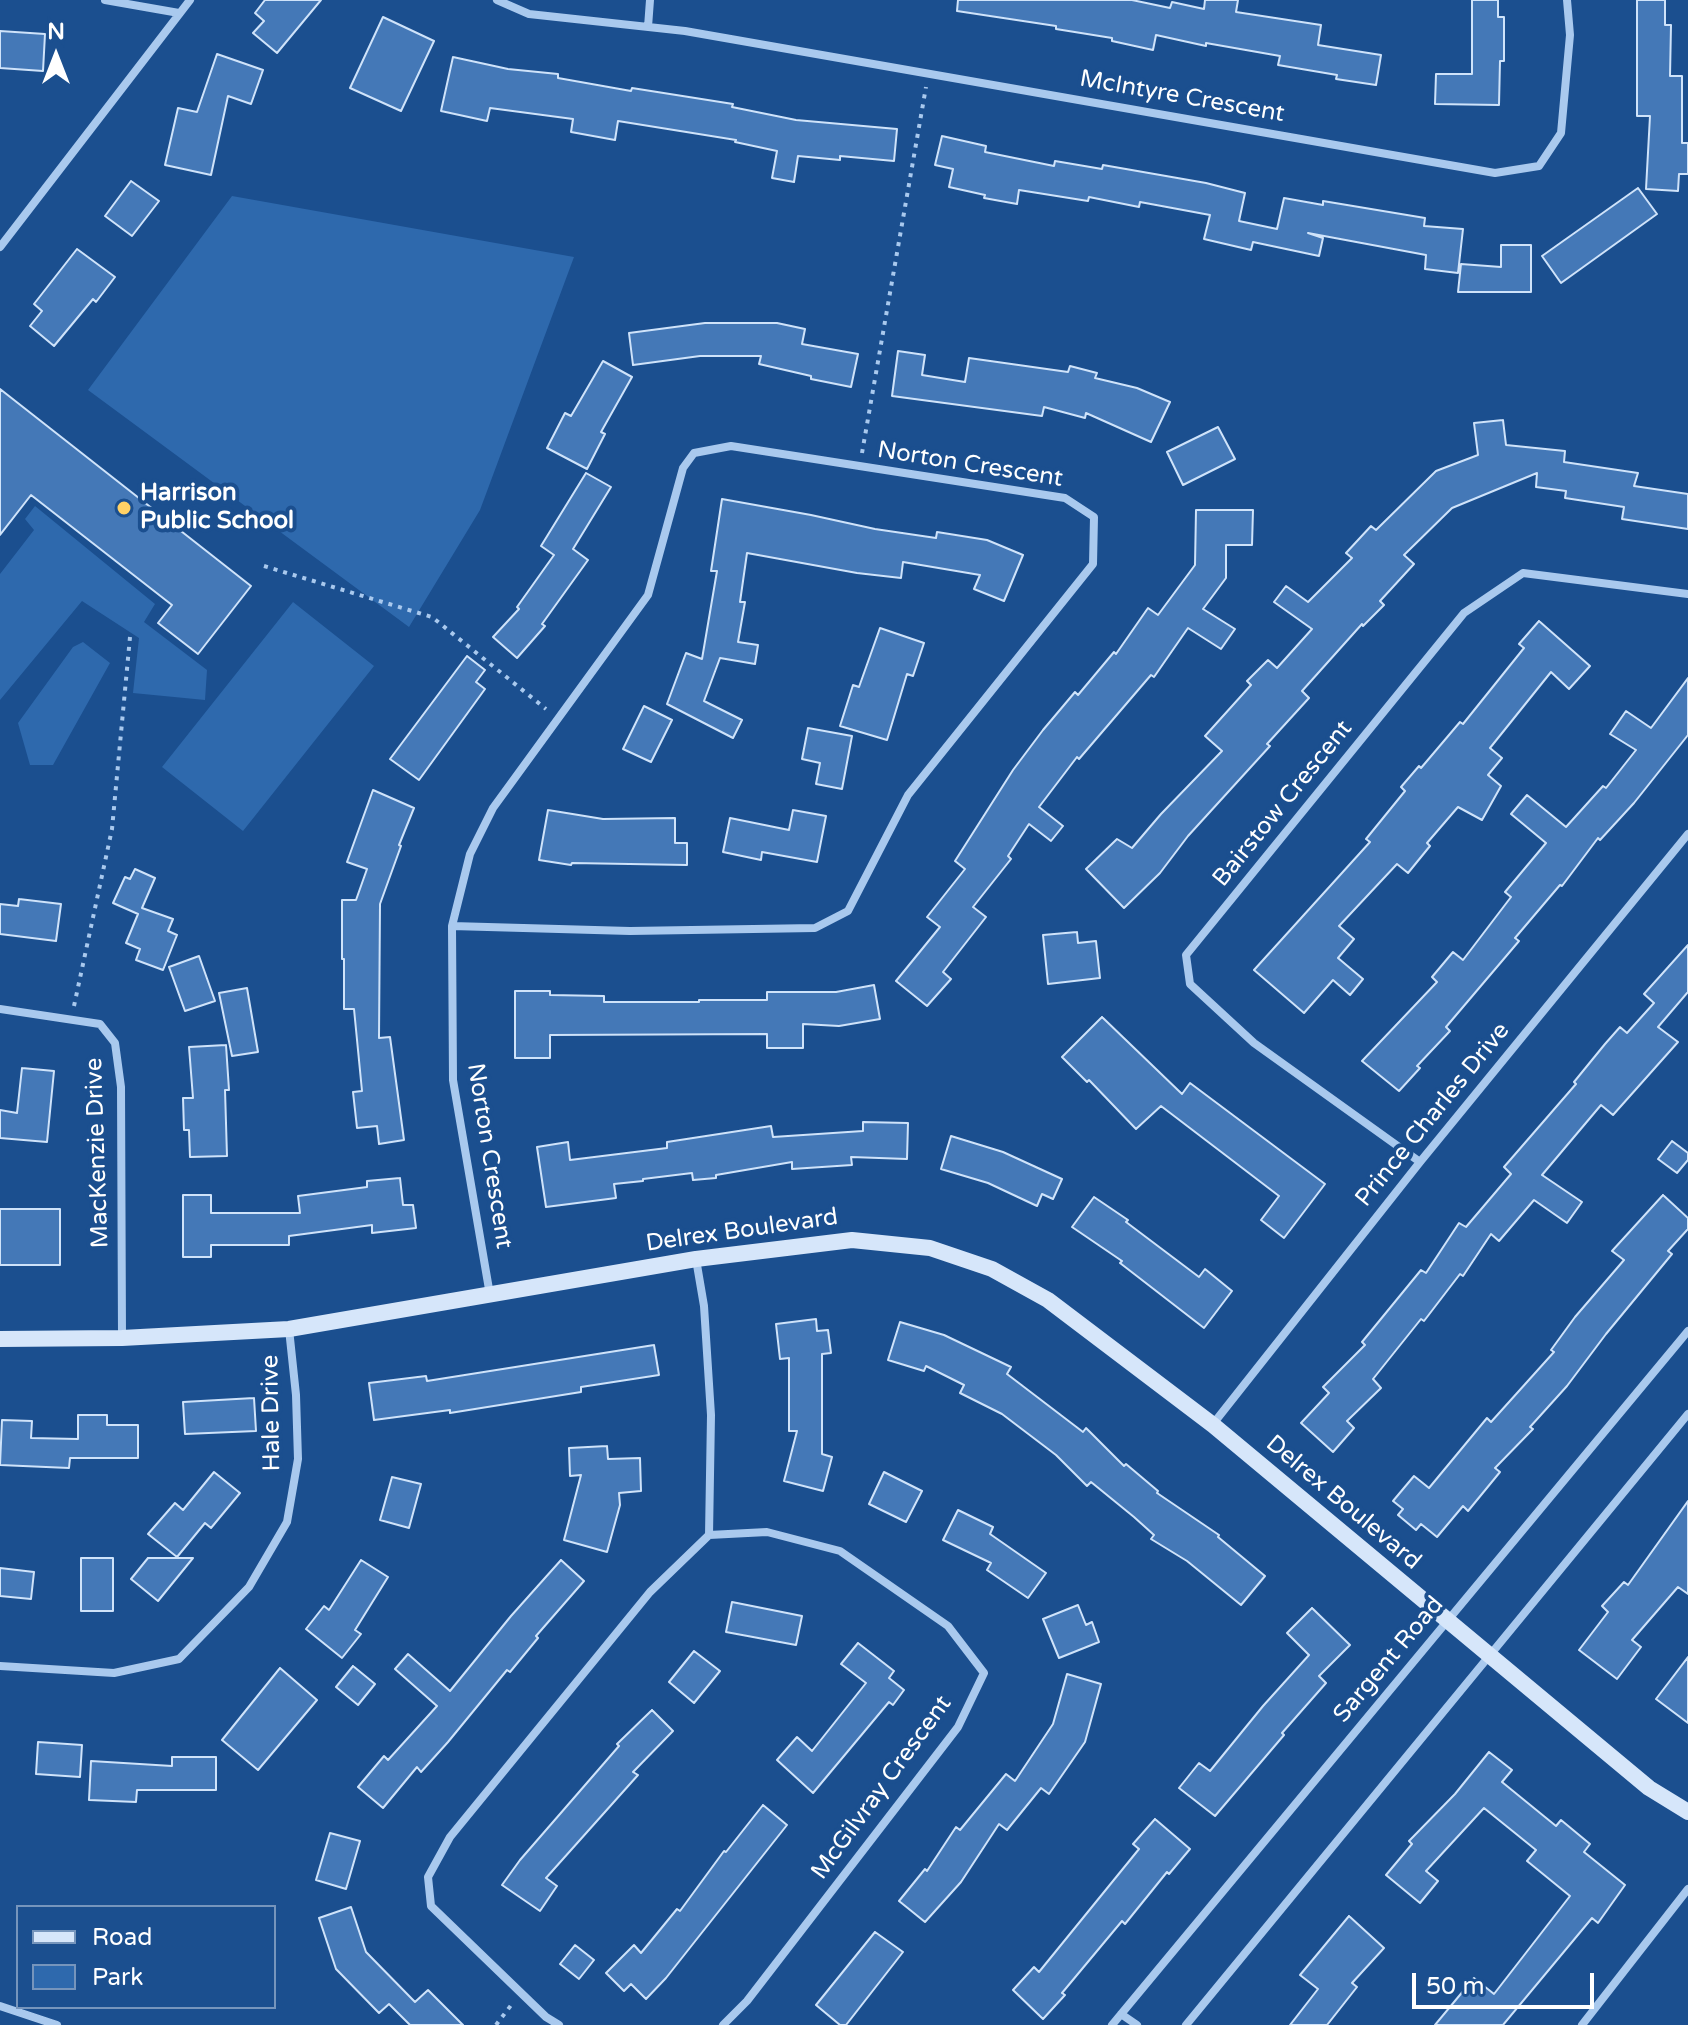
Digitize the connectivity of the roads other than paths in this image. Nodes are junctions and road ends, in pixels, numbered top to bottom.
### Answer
1 (105, 0) edge
2 (190, 0) edge
3 (497, 0) edge
4 (650, 0) edge
5 (1567, 0) edge
6 (179, 13) junction
7 (648, 27) junction
8 (0, 247) edge
9 (1688, 594) edge
10 (1688, 834) edge
11 (1679, 845) junction
12 (1688, 852) edge
13 (452, 926) junction
14 (0, 1009) edge
15 (1420, 1162) junction
16 (696, 1259) junction
17 (490, 1295) junction
18 (289, 1329) junction
19 (1688, 1331) edge
20 (122, 1338) junction
21 (0, 1339) edge
22 (1688, 1414) edge
23 (1213, 1425) junction
24 (709, 1535) junction
25 (1447, 1621) junction
26 (1490, 1658) junction
27 (0, 1666) edge
28 (1688, 1812) edge
29 (1688, 1889) edge
30 (0, 2006) edge
31 (1121, 2014) junction
32 (57, 2025) edge
33 (559, 2025) edge
34 (723, 2025) edge
35 (1112, 2025) edge
36 (1137, 2025) edge
37 (1186, 2025) edge
38 (1582, 2025) edge

1 - 6 street
2 - 6 street
3 - 7 street, McIntyre Crescent
4 - 7 street
5 - 7 street, McIntyre Crescent
6 - 8 street
9 - 15 street, Bairstow Crescent
10 - 11 street, Prince Charles Drive
11 - 12 street
11 - 15 street, Prince Charles Drive
13 - 13 street, Norton Crescent
13 - 17 street, Norton Crescent
14 - 20 street, MacKenzie Drive
15 - 23 street, Prince Charles Drive
16 - 17 street, Delrex Boulevard
16 - 23 street, Delrex Boulevard
16 - 24 street
17 - 18 street, Delrex Boulevard
18 - 20 street, Delrex Boulevard
18 - 27 street, Hale Drive
19 - 25 street, Sargent Road
20 - 21 street, Delrex Boulevard
22 - 26 street
23 - 25 street, Delrex Boulevard
24 - 33 street
24 - 34 street, McGilvray Crescent
25 - 26 street, Delrex Boulevard
25 - 31 street, Sargent Road
26 - 28 street, Delrex Boulevard
26 - 37 street
29 - 38 street
30 - 32 street
31 - 35 street, Sargent Road
31 - 36 street

